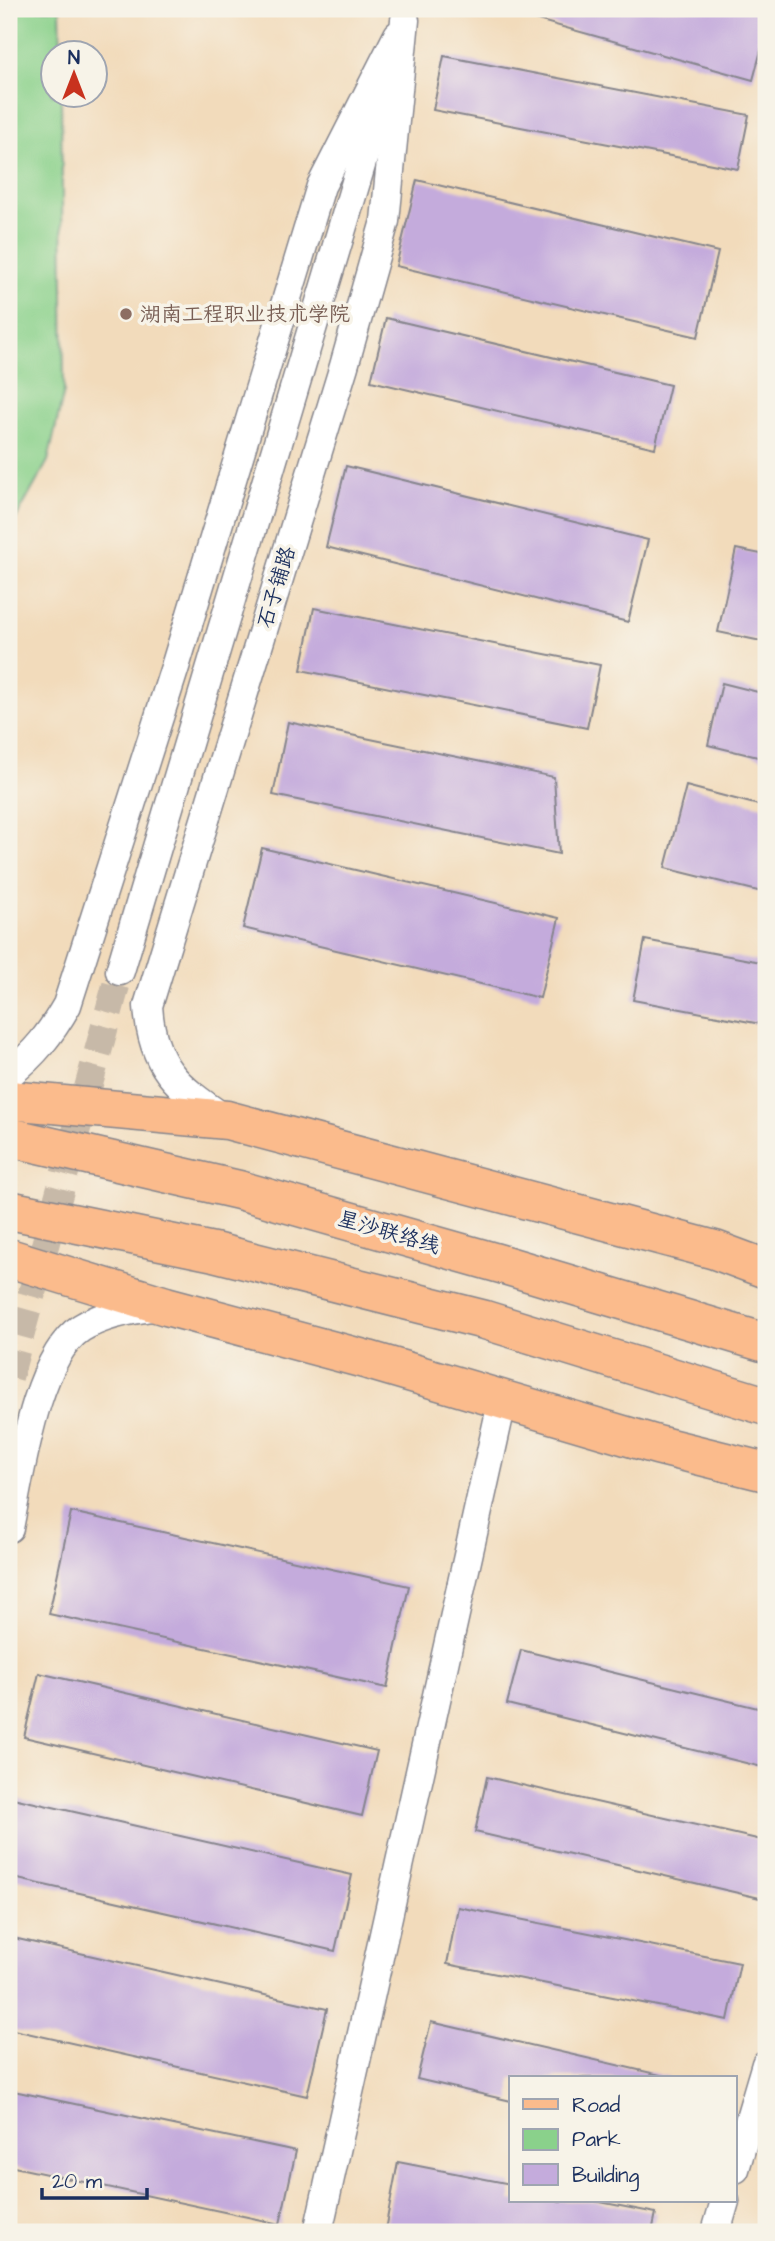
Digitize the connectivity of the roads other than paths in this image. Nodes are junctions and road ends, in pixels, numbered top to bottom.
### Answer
1 (407, 14) edge
2 (120, 971) tunnel mouth
3 (9, 1073) edge
4 (9, 1100) edge
5 (227, 1120) junction
6 (9, 1137) edge
7 (9, 1210) edge
8 (9, 1258) edge
9 (766, 1269) edge
10 (166, 1306) junction
11 (766, 1343) edge
12 (503, 1398) junction
13 (766, 1406) edge
14 (766, 1472) edge
15 (9, 1528) edge
16 (766, 2064) edge
17 (736, 2166) edge
18 (725, 2202) edge
19 (318, 2232) edge
20 (716, 2232) edge

1 - 2 street, 石子铺路
1 - 3 street
1 - 5 street, 石子铺路
4 - 5 main road
5 - 9 main road
6 - 11 main road, 星沙联络线
7 - 13 main road
8 - 10 main road
10 - 12 main road
10 - 15 street
12 - 14 main road
12 - 19 street
16 - 17 street
18 - 20 street

